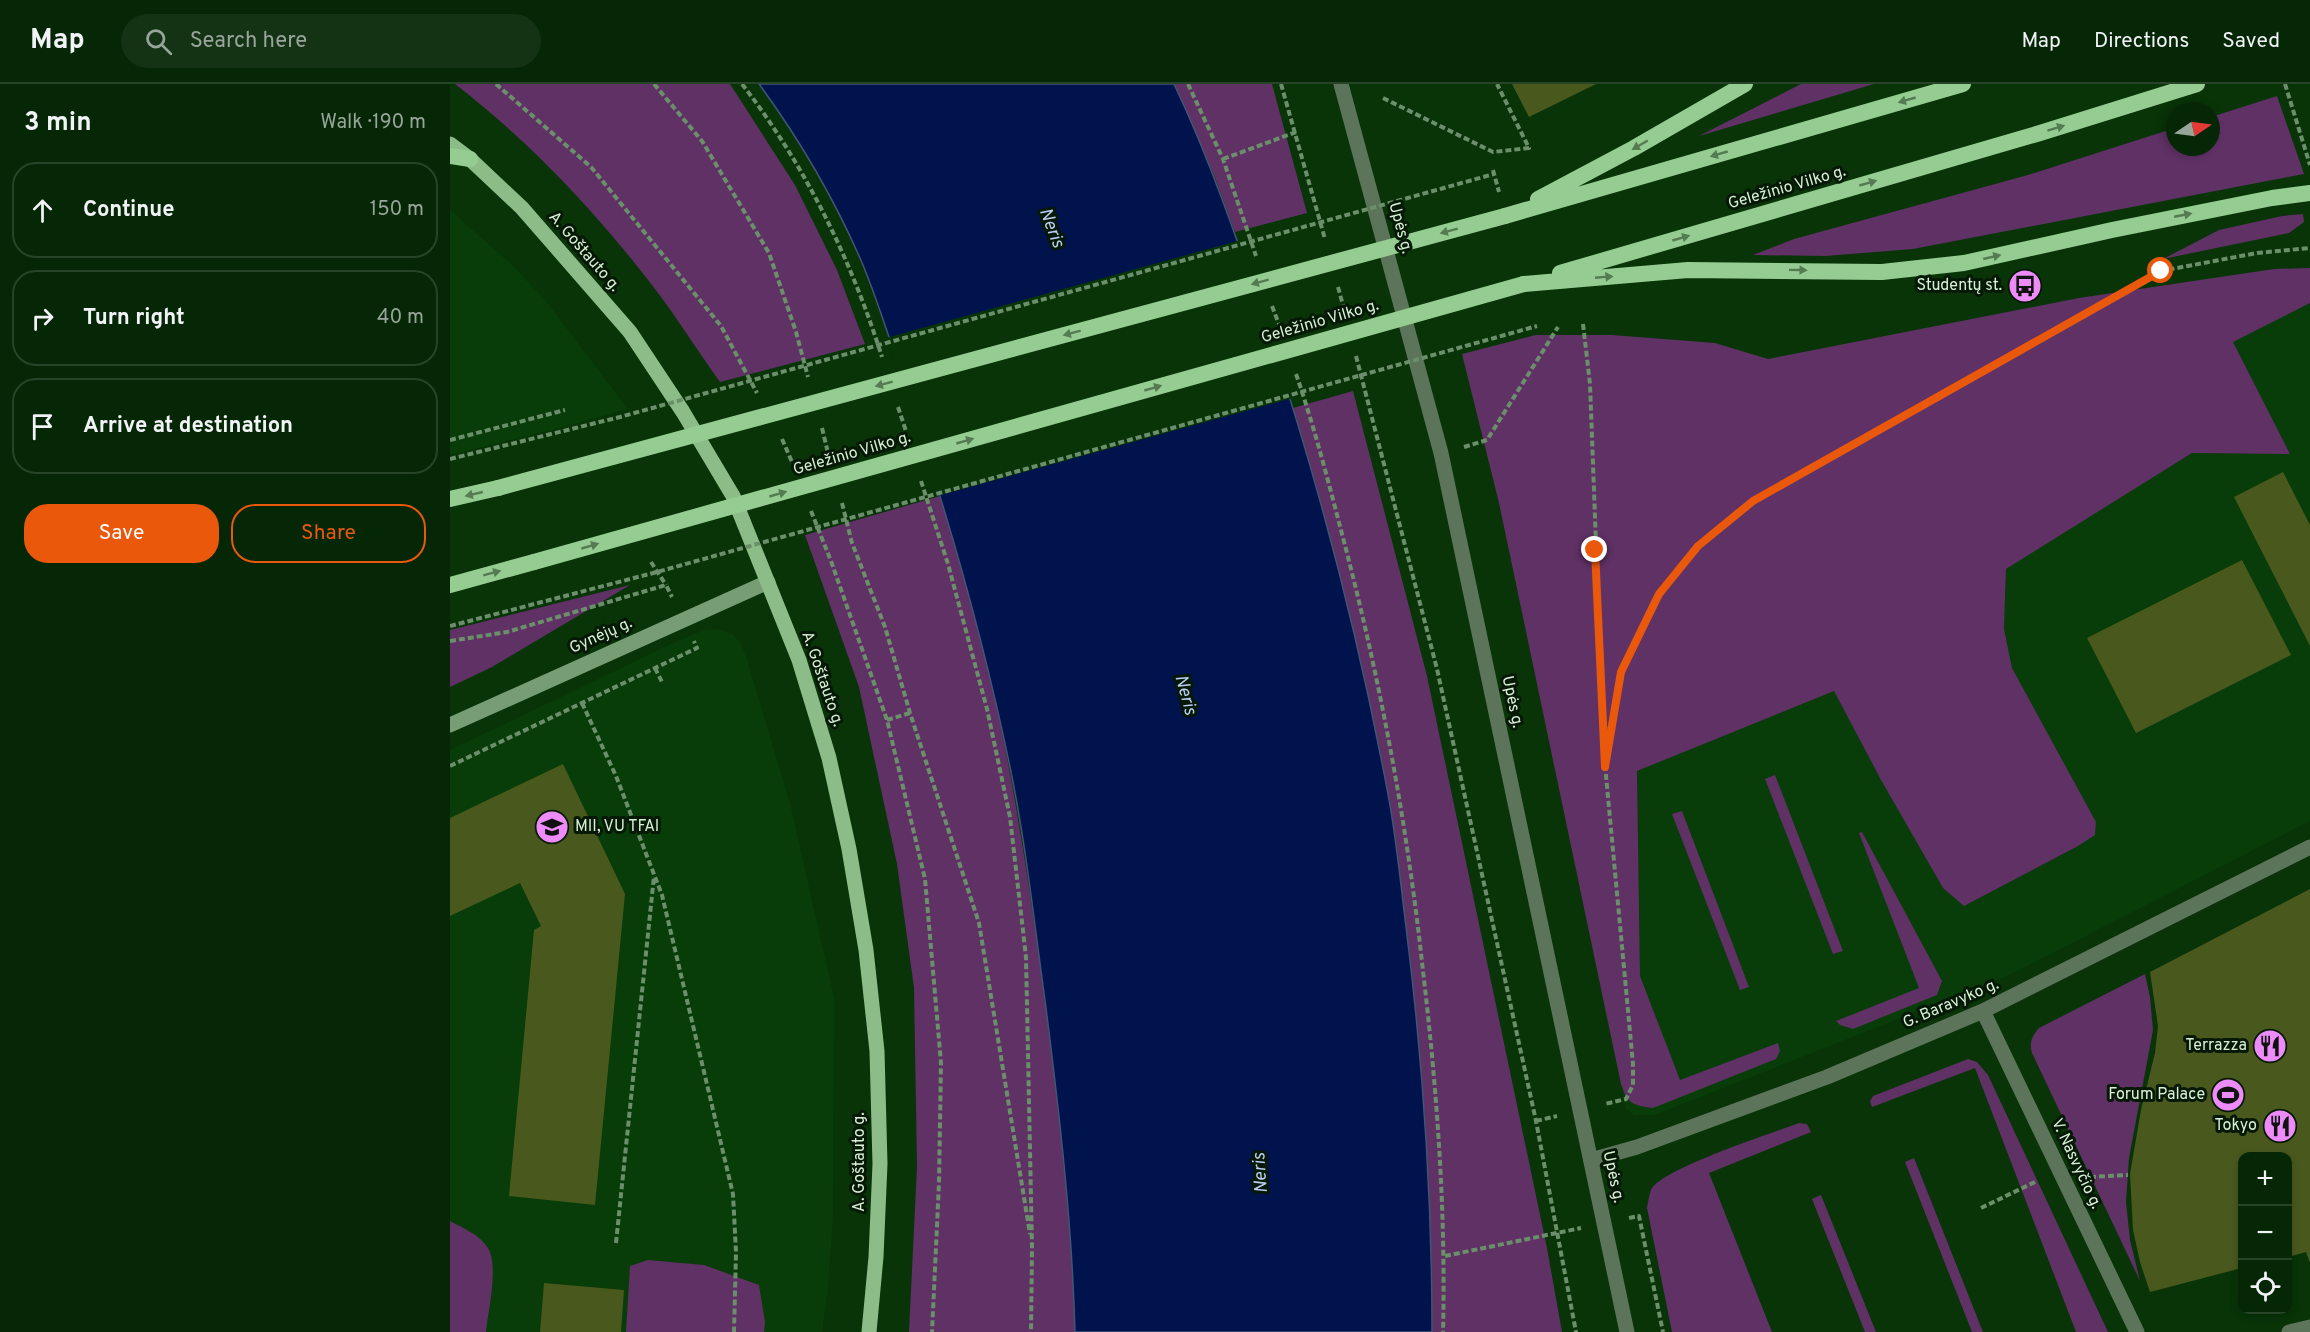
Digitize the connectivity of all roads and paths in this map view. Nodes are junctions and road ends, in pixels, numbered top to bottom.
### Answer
1 (496, 84) edge
2 (1188, 84) edge
3 (1281, 84) edge
4 (1341, 84) edge
5 (1497, 84) edge
6 (1745, 84) edge
7 (1963, 84) edge
8 (2197, 84) edge
9 (2285, 84) edge
10 (1383, 98) dead end
11 (1296, 132) junction
12 (450, 144) edge
13 (450, 156) edge
14 (470, 159) junction
15 (1224, 159) junction
16 (2310, 165) edge
17 (1494, 174) dead end
18 (2310, 193) edge
19 (1505, 216) junction
20 (1327, 246) dead end
21 (2310, 248) edge
22 (1257, 261) dead end
23 (1336, 280) dead end
24 (1524, 284) junction
25 (1269, 295) dead end
26 (1345, 315) dead end
27 (1583, 324) dead end
28 (1536, 326) dead end
29 (1558, 327) dead end
30 (1280, 328) dead end
31 (1354, 349) dead end
32 (1295, 372) dead end
33 (758, 394) dead end
34 (565, 410) dead end
35 (779, 434) dead end
36 (450, 440) edge
37 (1487, 440) dead end
38 (450, 459) edge
39 (793, 465) dead end
40 (450, 499) edge
41 (810, 508) dead end
42 (651, 562) dead end
43 (768, 582) junction
44 (450, 585) edge
45 (666, 585) junction
46 (683, 619) junction
47 (450, 626) edge
48 (450, 641) edge
49 (663, 684) dead end
50 (582, 703) junction
51 (987, 709) dead end
52 (910, 713) dead end
53 (887, 720) junction
54 (450, 725) edge
55 (450, 766) edge
56 (1605, 767) junction
57 (2310, 847) edge
58 (654, 875) junction
59 (979, 923) dead end
60 (1983, 1011) junction
61 (1626, 1099) dead end
62 (1590, 1160) junction
63 (2038, 1181) dead end
64 (1981, 1208) dead end
65 (1639, 1216) dead end
66 (1558, 1233) junction
67 (616, 1243) dead end
68 (1032, 1247) junction
69 (1445, 1256) junction
70 (2310, 1327) edge
71 (734, 1332) edge
72 (869, 1332) edge
73 (932, 1332) edge
74 (1031, 1332) edge
75 (1443, 1332) edge
76 (1576, 1332) edge
77 (1627, 1332) edge
78 (1663, 1332) edge
79 (2137, 1332) edge
80 (2289, 1332) edge

1 - 33 path
2 - 15 path
3 - 11 path
4 - 62 street, Upės g.
5 - 10 path
6 -> 19 highway
7 -> 19 highway
24 -> 8 highway, Geležinio Vilko g.
9 - 16 path
11 - 15 path
11 - 20 path
12 - 14 main road, A. Goštauto g.
13 - 14 highway
14 - 43 main road, A. Goštauto g.
15 - 22 path
17 - 38 path, bridge
24 -> 18 highway
19 -> 40 highway, bridge
21 - 56 path
23 - 26 path
44 -> 24 highway, Geležinio Vilko g., bridge
25 - 30 path
27 - 56 path
28 - 47 path, bridge
29 - 37 path
31 - 66 path
32 - 69 path
34 - 36 path
35 - 39 path
41 - 53 path
42 - 45 path
43 - 46 main road, Gynėjų g.
43 - 72 main road, A. Goštauto g.
45 - 46 path
45 - 48 path
46 - 54 main road, Gynėjų g.
49 - 50 path
50 - 55 path
50 - 58 path
51 - 68 path
52 - 53 path
53 - 73 path
56 - 61 path
57 - 60 street, G. Baravyko g.
58 - 67 path
58 - 71 path
59 - 68 path
60 - 62 street, G. Baravyko g.
60 - 79 street, V. Nasvyčio g.
62 - 77 street, Upės g.
63 - 64 path
65 - 78 path
66 - 69 path
66 - 76 path
68 - 74 path
69 - 75 path
70 - 80 street

